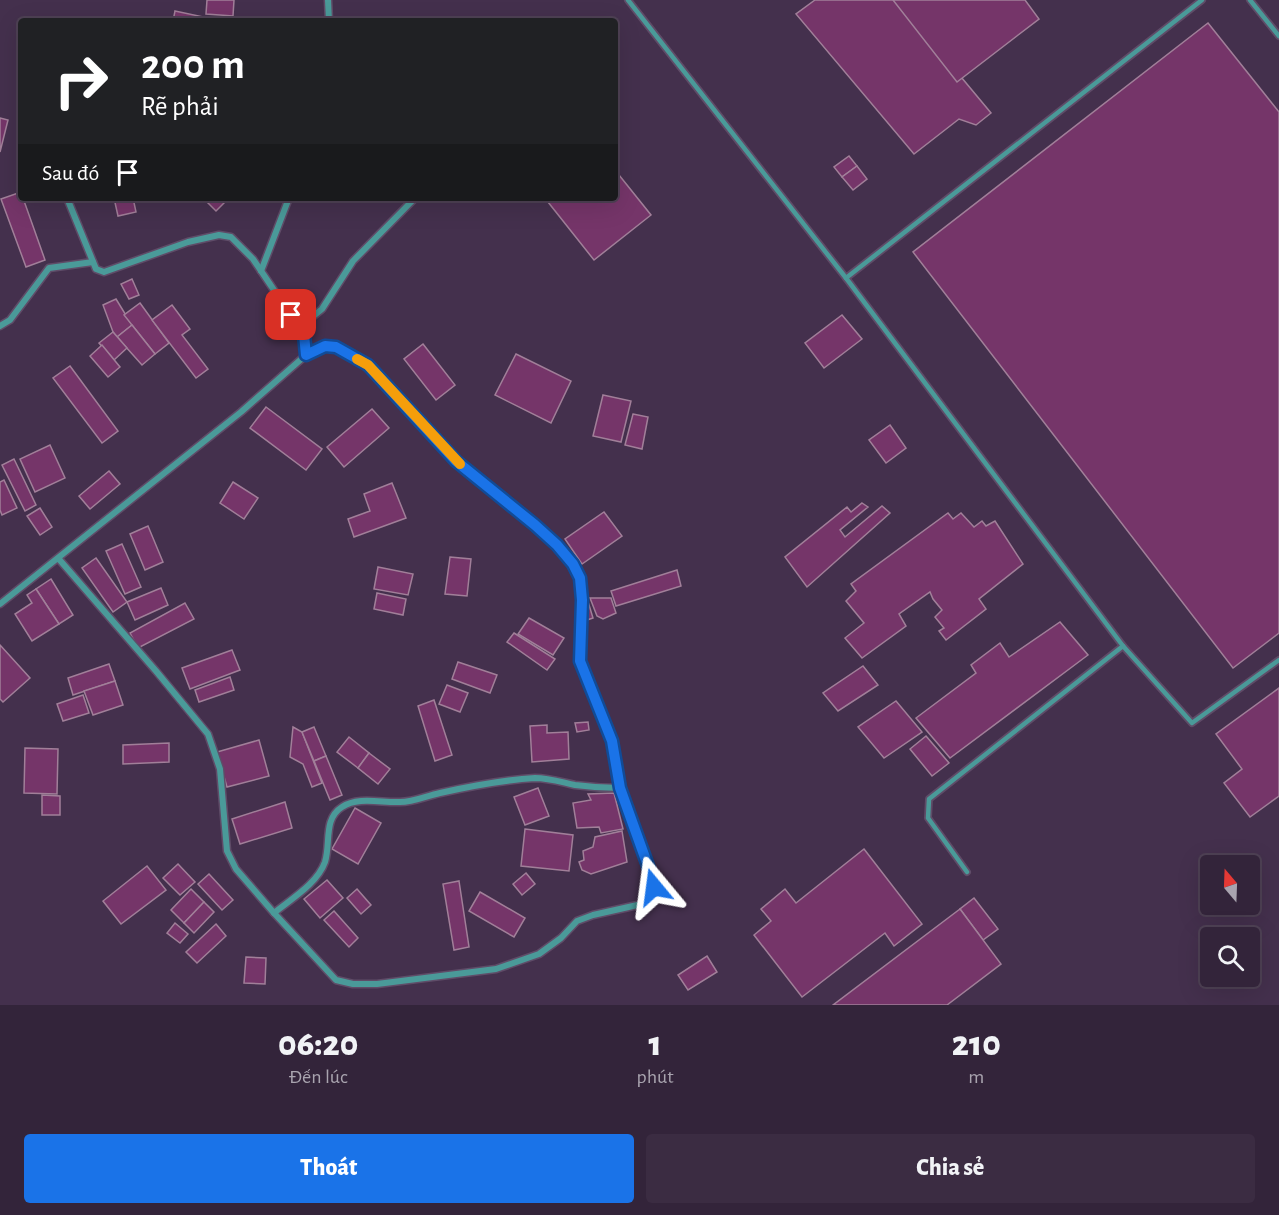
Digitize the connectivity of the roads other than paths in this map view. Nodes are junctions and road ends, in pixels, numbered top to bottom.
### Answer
1 (328, 0) edge
2 (628, 0) edge
3 (1202, 0) edge
4 (1250, 0) edge
5 (329, 18) edge
6 (1279, 36) edge
7 (69, 201) edge
8 (288, 201) edge
9 (413, 201) edge
10 (93, 262) junction
11 (261, 271) junction
12 (846, 278) junction
13 (0, 326) edge
14 (299, 328) junction
15 (306, 355) junction
16 (58, 558) junction
17 (0, 604) edge
18 (1123, 645) junction
19 (1279, 660) edge
20 (620, 788) junction
21 (967, 872) dead end
22 (274, 913) junction

1 - 5 street
2 - 12 lane
3 - 12 lane
4 - 6 lane
7 - 10 street
8 - 11 street
9 - 14 street
10 - 11 street
10 - 13 street
11 - 14 street
12 - 18 lane
14 - 15 street
15 - 16 street
15 - 20 street
16 - 17 street
16 - 22 street
18 - 19 lane
18 - 21 lane
20 - 22 street
20 - 22 street

